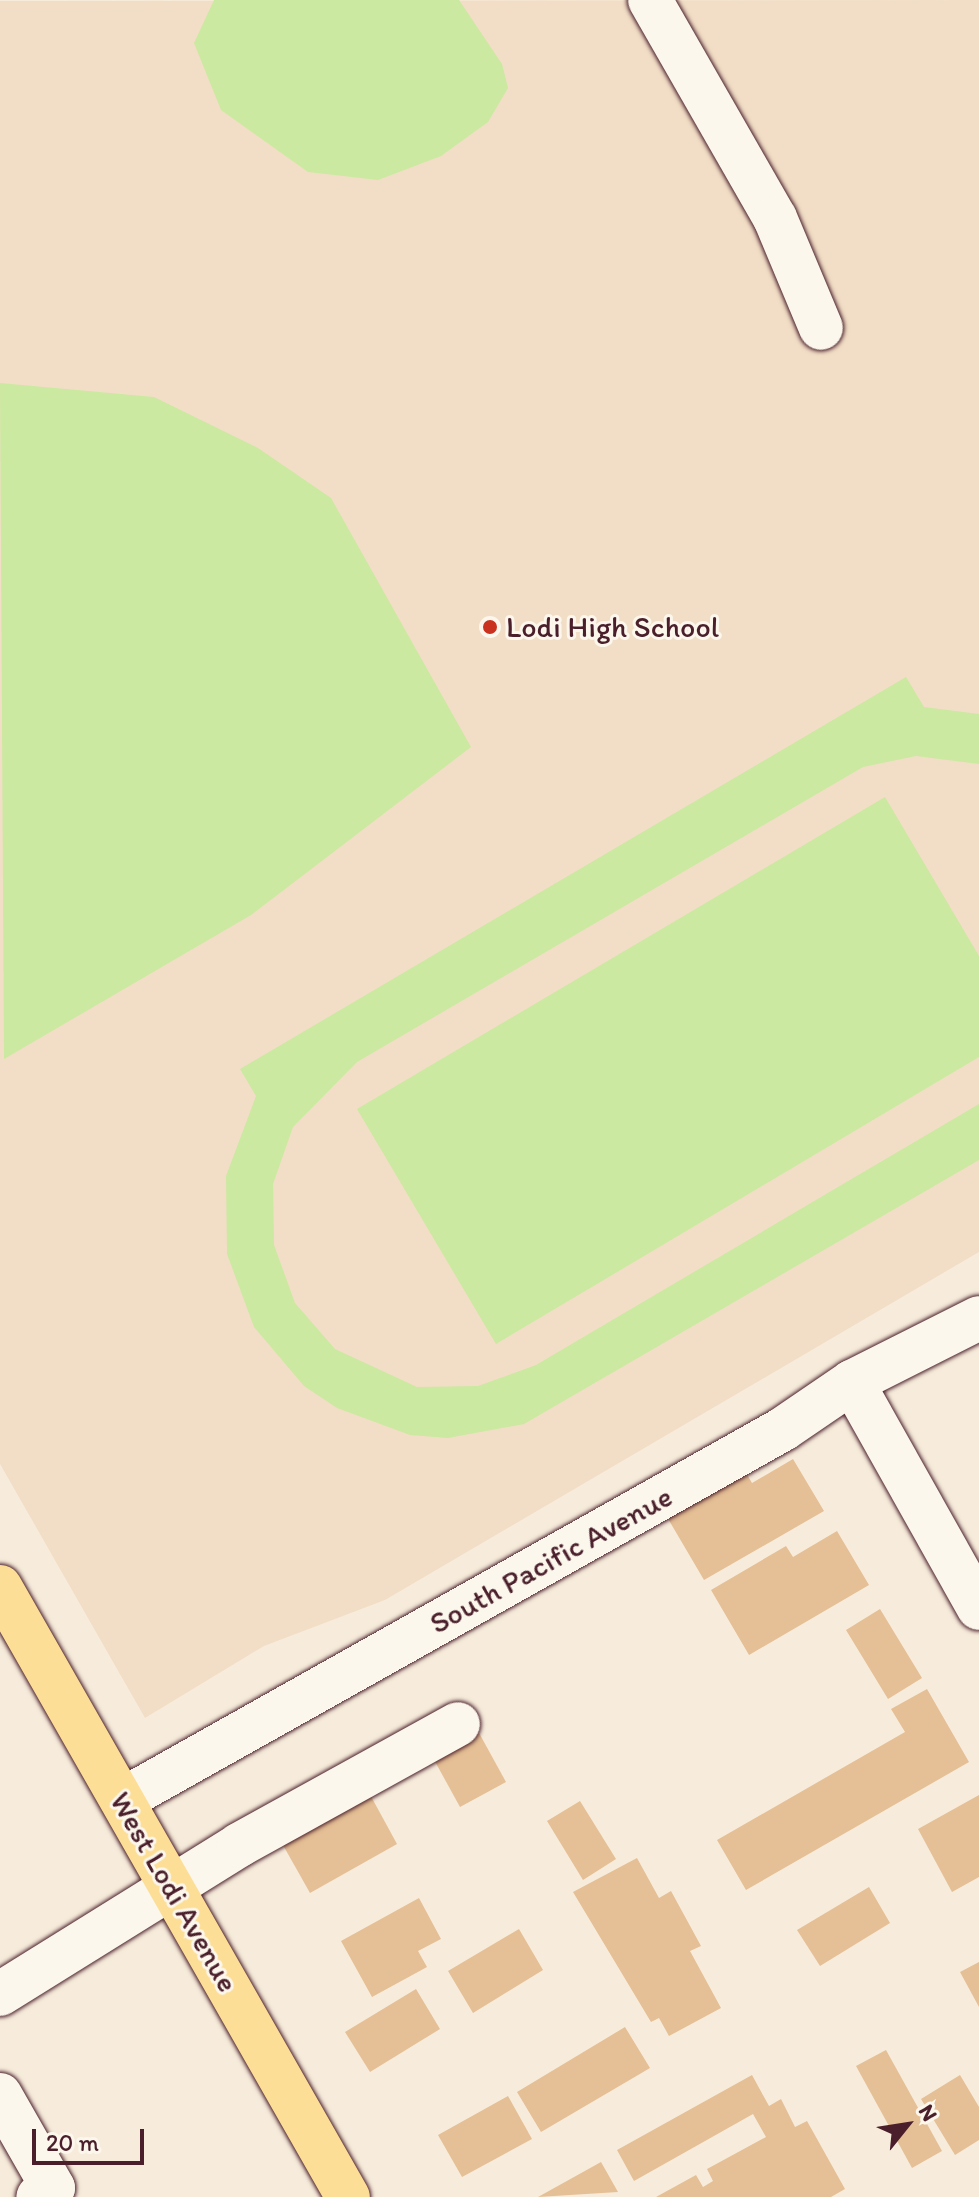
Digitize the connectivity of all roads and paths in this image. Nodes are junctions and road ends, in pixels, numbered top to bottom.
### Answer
1 (650, 0) edge
2 (821, 328) dead end
3 (979, 1318) edge
4 (852, 1382) junction
5 (0, 1587) edge
6 (979, 1608) edge
7 (458, 1724) dead end
8 (122, 1800) junction
9 (174, 1891) junction
10 (0, 1994) edge
11 (0, 2095) edge
12 (50, 2194) edge
13 (348, 2197) edge

1 - 2 street
3 - 4 street, South Pacific Avenue
4 - 6 street
4 - 8 street, South Pacific Avenue
5 - 8 main road, West Lodi Avenue
7 - 9 street
8 - 9 main road, West Lodi Avenue
9 - 10 street
9 - 13 main road, West Lodi Avenue
11 - 12 street

